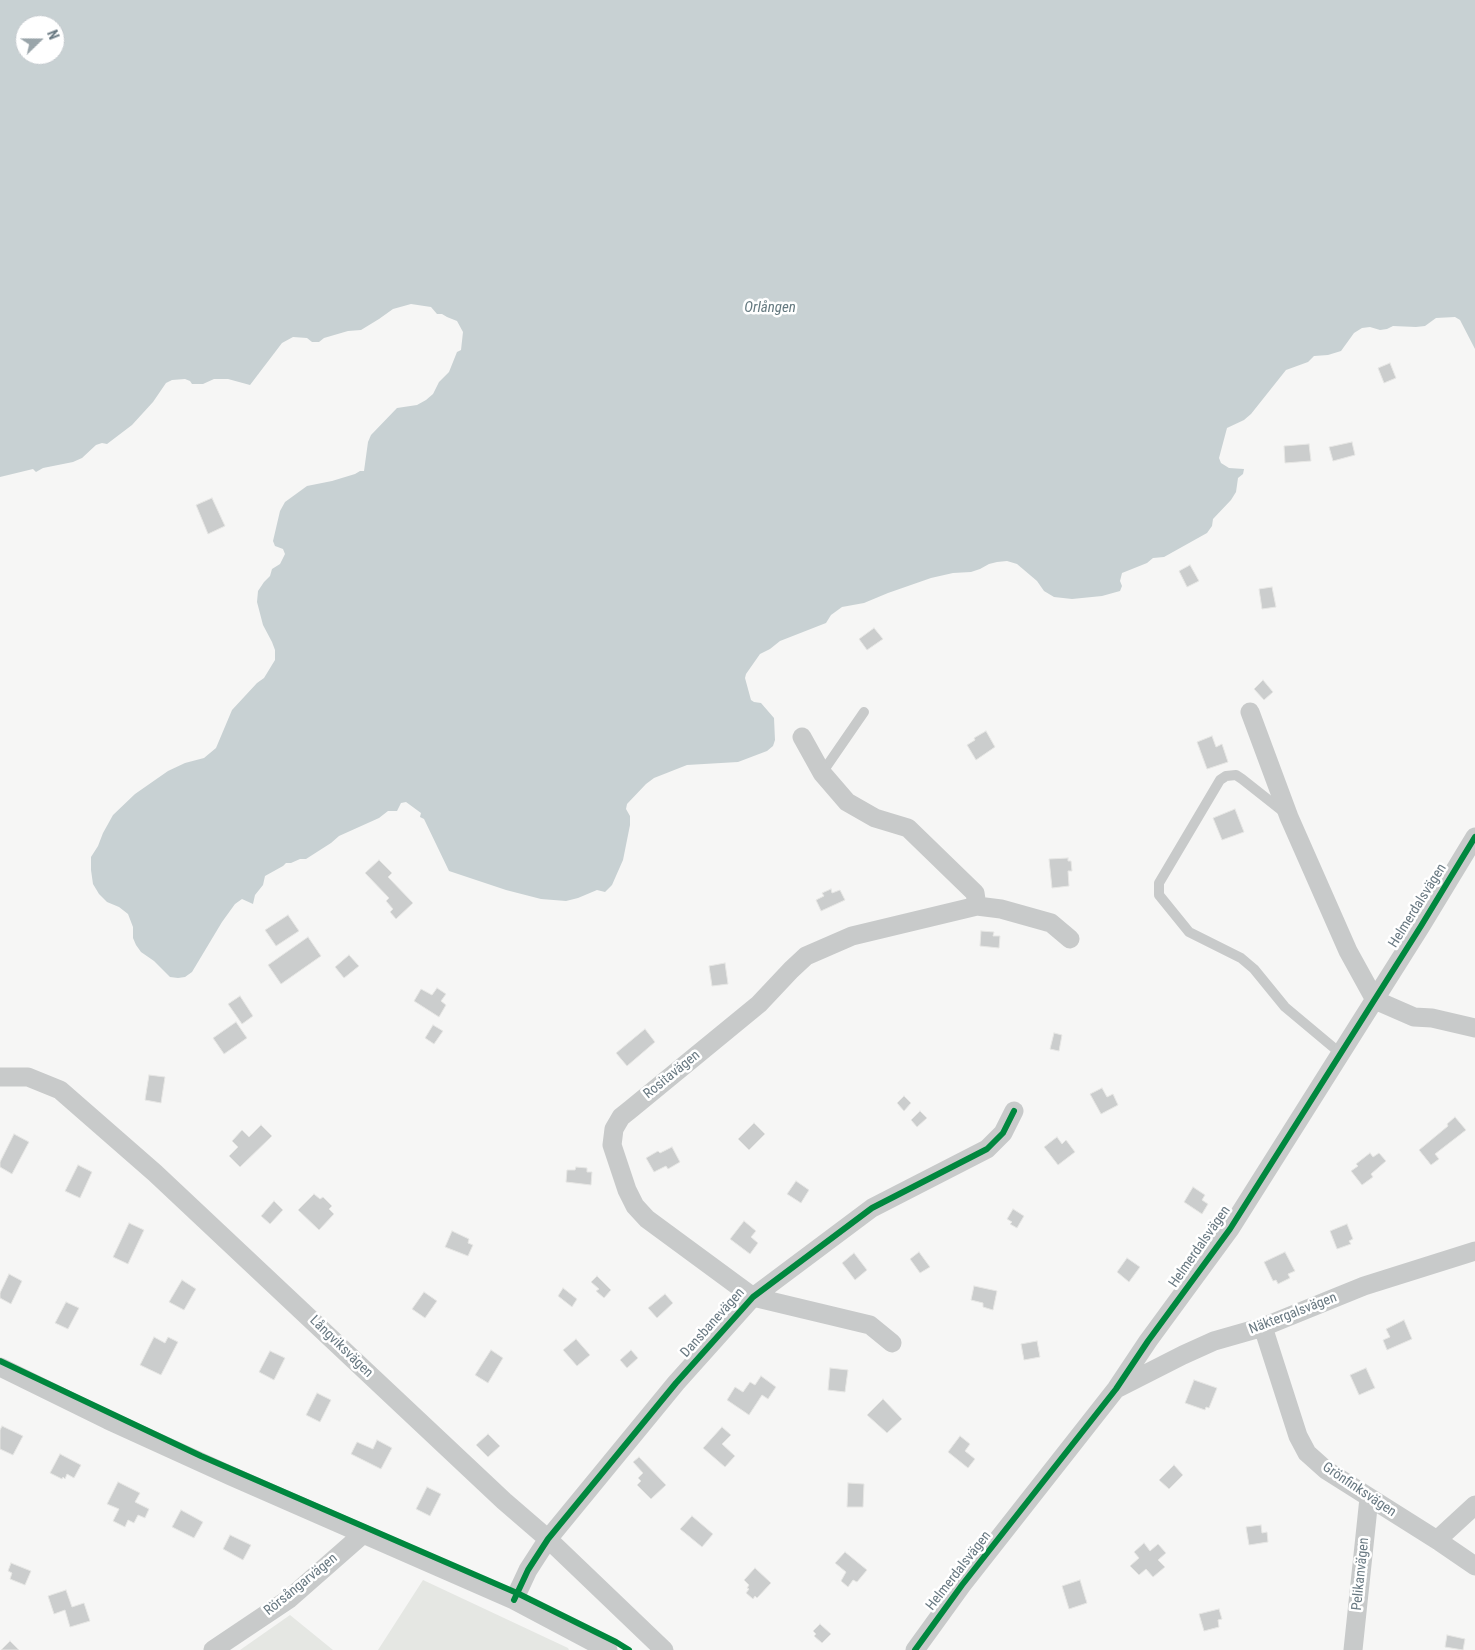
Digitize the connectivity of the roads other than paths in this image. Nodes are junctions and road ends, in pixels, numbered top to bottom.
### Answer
1 (864, 712) dead end
2 (1250, 712) dead end
3 (802, 737) dead end
4 (822, 773) junction
5 (1289, 816) junction
6 (1475, 837) edge
7 (977, 906) junction
8 (1070, 939) dead end
9 (1374, 1000) junction
10 (1475, 1028) edge
11 (1340, 1053) junction
12 (0, 1076) edge
13 (1014, 1112) dead end
14 (1475, 1251) edge
15 (753, 1296) junction
16 (1263, 1327) junction
17 (892, 1343) dead end
18 (0, 1367) edge
19 (1116, 1390) junction
20 (1369, 1498) junction
21 (1475, 1505) edge
22 (363, 1534) junction
23 (548, 1538) junction
24 (1437, 1540) junction
25 (1475, 1566) edge
26 (514, 1600) junction
27 (213, 1650) edge
28 (608, 1650) edge
29 (664, 1650) edge
30 (915, 1650) edge
31 (1353, 1650) edge

1 - 4 lane
2 - 5 street
3 - 4 street
4 - 7 street
5 - 9 street
5 - 11 lane
6 - 9 street, Helmerdalsvägen
7 - 8 street, Rositavägen
7 - 15 street, Rositavägen
9 - 10 street
9 - 11 street, Helmerdalsvägen
11 - 19 street, Helmerdalsvägen
12 - 23 street, Långviksvägen
13 - 15 street, Dansbanevägen
14 - 16 street, Näktergalsvägen
15 - 17 street, Rositavägen
15 - 23 street, Dansbanevägen
16 - 19 street, Näktergalsvägen
16 - 20 street, Grönfinksvägen
18 - 22 street
19 - 30 street, Helmerdalsvägen
20 - 24 street, Grönfinksvägen
20 - 31 street, Pelikanvägen
21 - 24 street
22 - 26 street
22 - 27 street, Rörsångarvägen
23 - 26 street, Dansbanevägen
23 - 29 street, Långviksvägen
24 - 25 street, Grönfinksvägen
26 - 28 street

